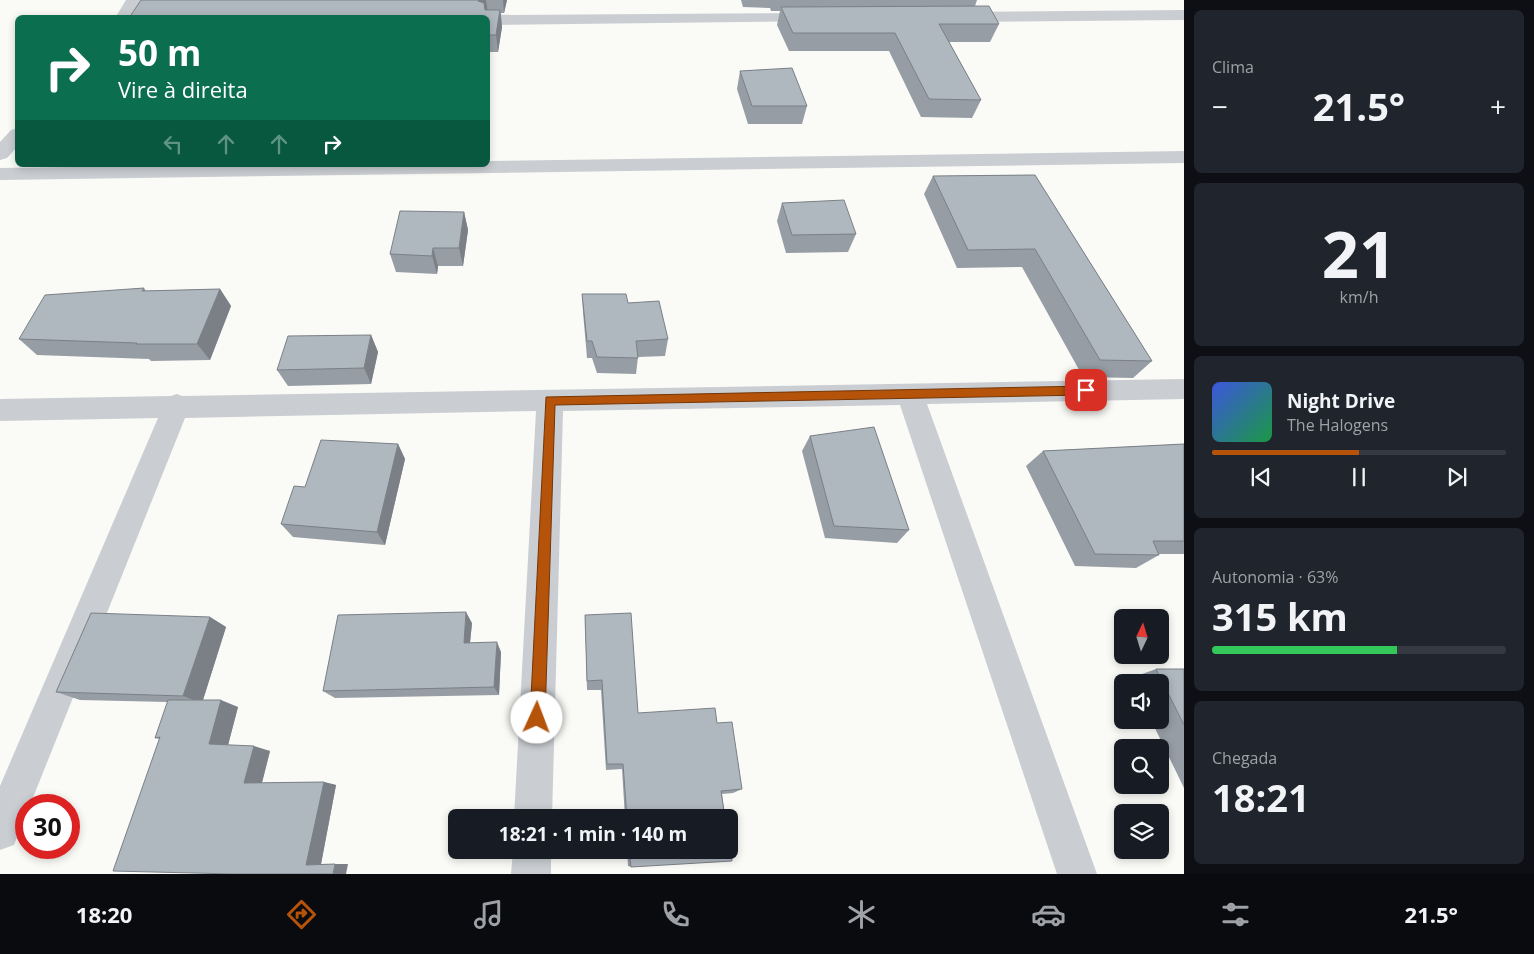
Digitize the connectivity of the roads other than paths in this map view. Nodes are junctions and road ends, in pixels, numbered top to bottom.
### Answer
1 (134, 0) edge
2 (656, 0) edge
3 (125, 15) edge
4 (1184, 15) edge
5 (936, 17) edge
6 (827, 18) edge
7 (490, 20) edge
8 (658, 20) junction
9 (15, 137) edge
10 (0, 154) edge
11 (1184, 158) edge
12 (0, 174) edge
13 (1184, 389) edge
14 (910, 394) junction
15 (550, 401) junction
16 (177, 405) junction
17 (0, 410) edge
18 (533, 809) edge
19 (0, 831) edge
20 (532, 859) edge
21 (531, 874) edge
22 (1076, 874) edge

1 - 3 street
2 - 8 street
4 - 5 street
6 - 8 street
7 - 8 street
9 - 10 street
11 - 12 street
13 - 14 street
14 - 15 street
14 - 22 street
15 - 16 street
15 - 18 street
16 - 17 street
16 - 19 street
20 - 21 street

